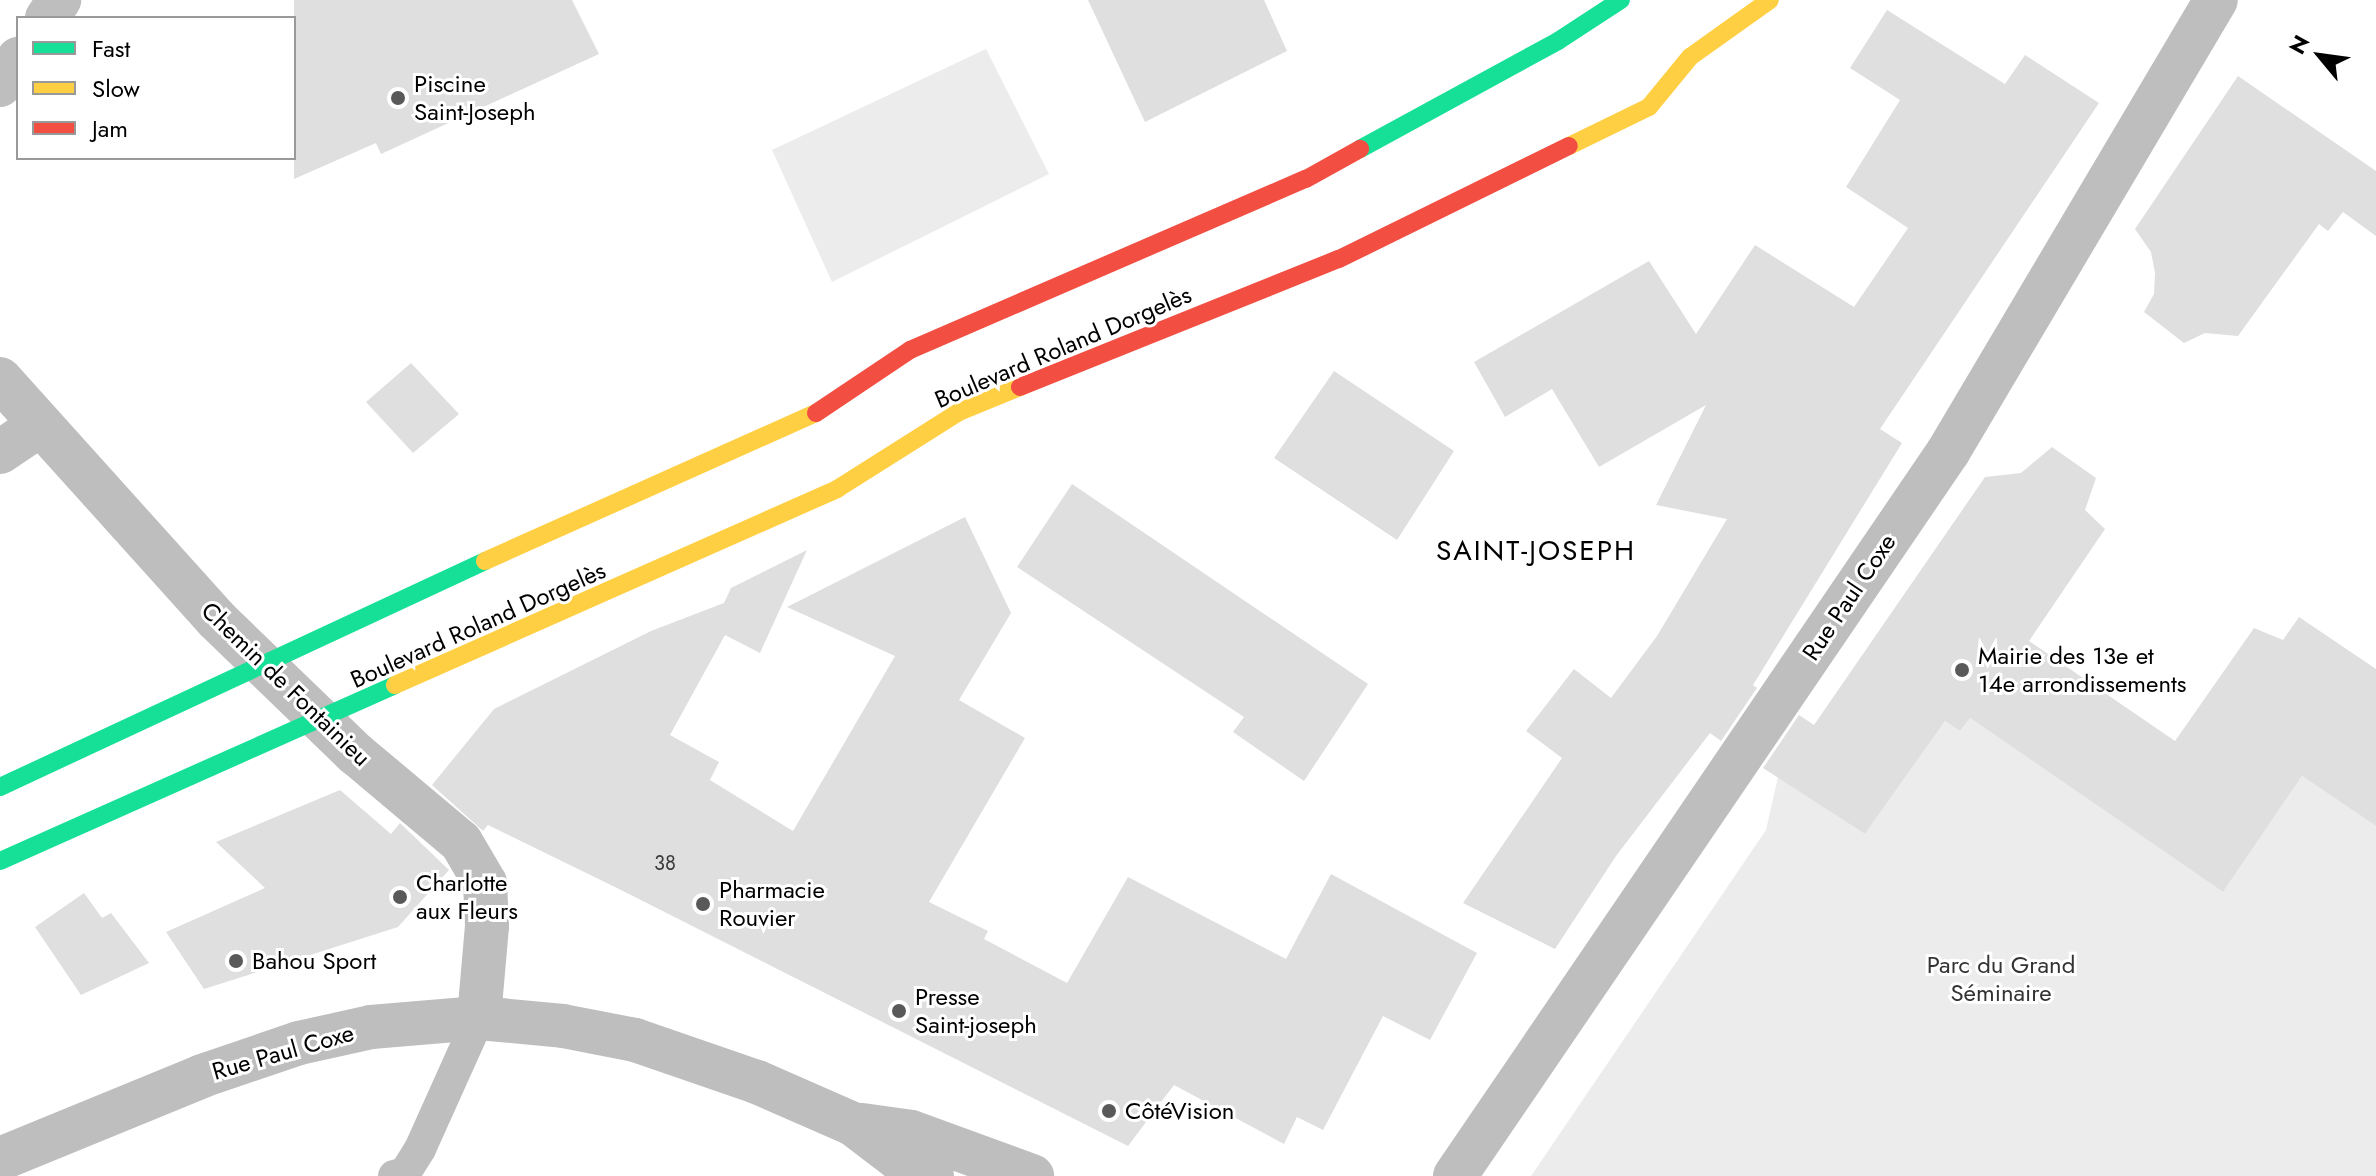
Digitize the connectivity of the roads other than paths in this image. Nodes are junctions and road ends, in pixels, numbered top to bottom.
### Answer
1 (1621, 0) edge
2 (1770, 0) edge
3 (2216, 0) edge
4 (16, 62) edge
5 (0, 85) edge
6 (0, 379) edge
7 (40, 425) junction
8 (0, 452) edge
9 (261, 663) junction
10 (322, 722) junction
11 (0, 787) edge
12 (0, 861) edge
13 (479, 1018) junction
14 (0, 1159) edge
15 (908, 1161) edge
16 (402, 1175) edge
17 (1032, 1176) edge
18 (1455, 1176) edge

1 - 9 main road
2 - 10 main road, Boulevard Roland Dorgelès
3 - 18 street, Rue Paul Coxe
4 - 5 street
6 - 7 street, Chemin de Fontainieu
7 - 8 street
7 - 9 street, Chemin de Fontainieu
9 - 10 street, Chemin de Fontainieu
9 - 11 main road
10 - 12 main road, Boulevard Roland Dorgelès
10 - 13 street, Chemin de Fontainieu
13 - 14 street, Rue Paul Coxe
13 - 15 street, Rue Paul Coxe
13 - 16 lane
15 - 17 street, Rue Paul Coxe

